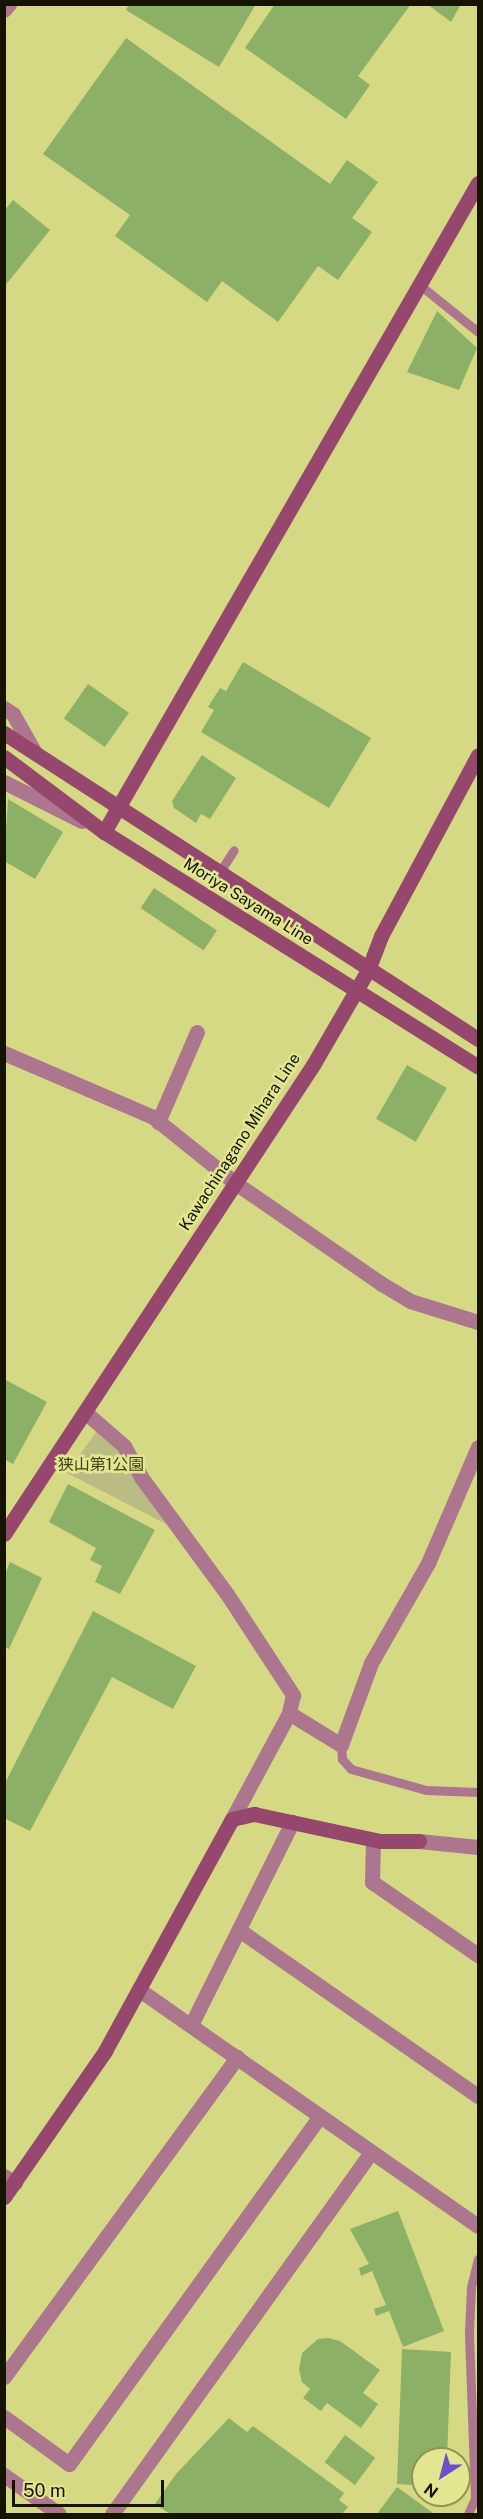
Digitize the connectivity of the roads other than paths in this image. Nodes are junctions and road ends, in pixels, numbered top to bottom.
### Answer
1 (9, 4) edge
2 (4, 10) edge
3 (478, 183) edge
4 (421, 286) junction
5 (478, 332) edge
6 (4, 708) edge
7 (4, 733) edge
8 (34, 751) junction
9 (478, 755) edge
10 (4, 757) edge
11 (4, 782) edge
12 (118, 806) junction
13 (104, 831) junction
14 (234, 850) dead end
15 (219, 873) junction
16 (368, 970) junction
17 (355, 991) junction
18 (197, 1032) dead end
19 (478, 1039) edge
20 (4, 1053) edge
21 (478, 1067) edge
22 (158, 1122) junction
23 (234, 1182) junction
24 (478, 1322) edge
25 (86, 1412) junction
26 (478, 1447) edge
27 (4, 1534) edge
28 (289, 1713) junction
29 (341, 1745) junction
30 (478, 1792) edge
31 (232, 1819) junction
32 (292, 1822) junction
33 (373, 1840) junction
34 (419, 1841) joint
35 (478, 1847) edge
36 (239, 1930) junction
37 (478, 1955) edge
38 (141, 1991) junction
39 (191, 2025) junction
40 (237, 2057) junction
41 (478, 2096) edge
42 (319, 2116) junction
43 (370, 2154) junction
44 (10, 2179) edge
45 (4, 2197) edge
46 (478, 2226) edge
47 (478, 2259) edge
48 (4, 2377) edge
49 (4, 2417) edge
50 (4, 2475) edge
51 (59, 2514) edge
52 (112, 2514) edge
53 (468, 2514) edge

1 - 2 street
3 - 4 main road
4 - 5 lane
4 - 12 main road
6 - 8 street
7 - 8 main road, Moriya Sayama Line
8 - 12 main road, Moriya Sayama Line
9 - 16 main road, Kawachinagano Mihara Line
10 - 13 main road, Moriya Sayama Line
11 - 13 street
12 - 13 main road
12 - 15 main road, Moriya Sayama Line
13 - 17 main road, Moriya Sayama Line
14 - 15 lane
15 - 16 main road, Moriya Sayama Line
16 - 17 main road, Kawachinagano Mihara Line
16 - 19 main road, Moriya Sayama Line
17 - 21 main road, Moriya Sayama Line
17 - 23 main road, Kawachinagano Mihara Line
18 - 22 street
20 - 22 street
22 - 23 street
23 - 24 street
23 - 25 main road, Kawachinagano Mihara Line
25 - 27 main road, Kawachinagano Mihara Line
25 - 28 street
26 - 29 street
28 - 29 street
28 - 31 street
29 - 30 lane
31 - 32 main road
31 - 38 main road
32 - 33 main road
32 - 36 street
33 - 34 main road
33 - 37 street
34 - 35 street
36 - 39 street
36 - 41 street
38 - 39 street
38 - 44 main road
39 - 40 street
40 - 42 street
40 - 48 street
42 - 43 street
42 - 49 street
43 - 46 street
43 - 52 street
44 - 45 main road
47 - 53 lane
50 - 51 street

